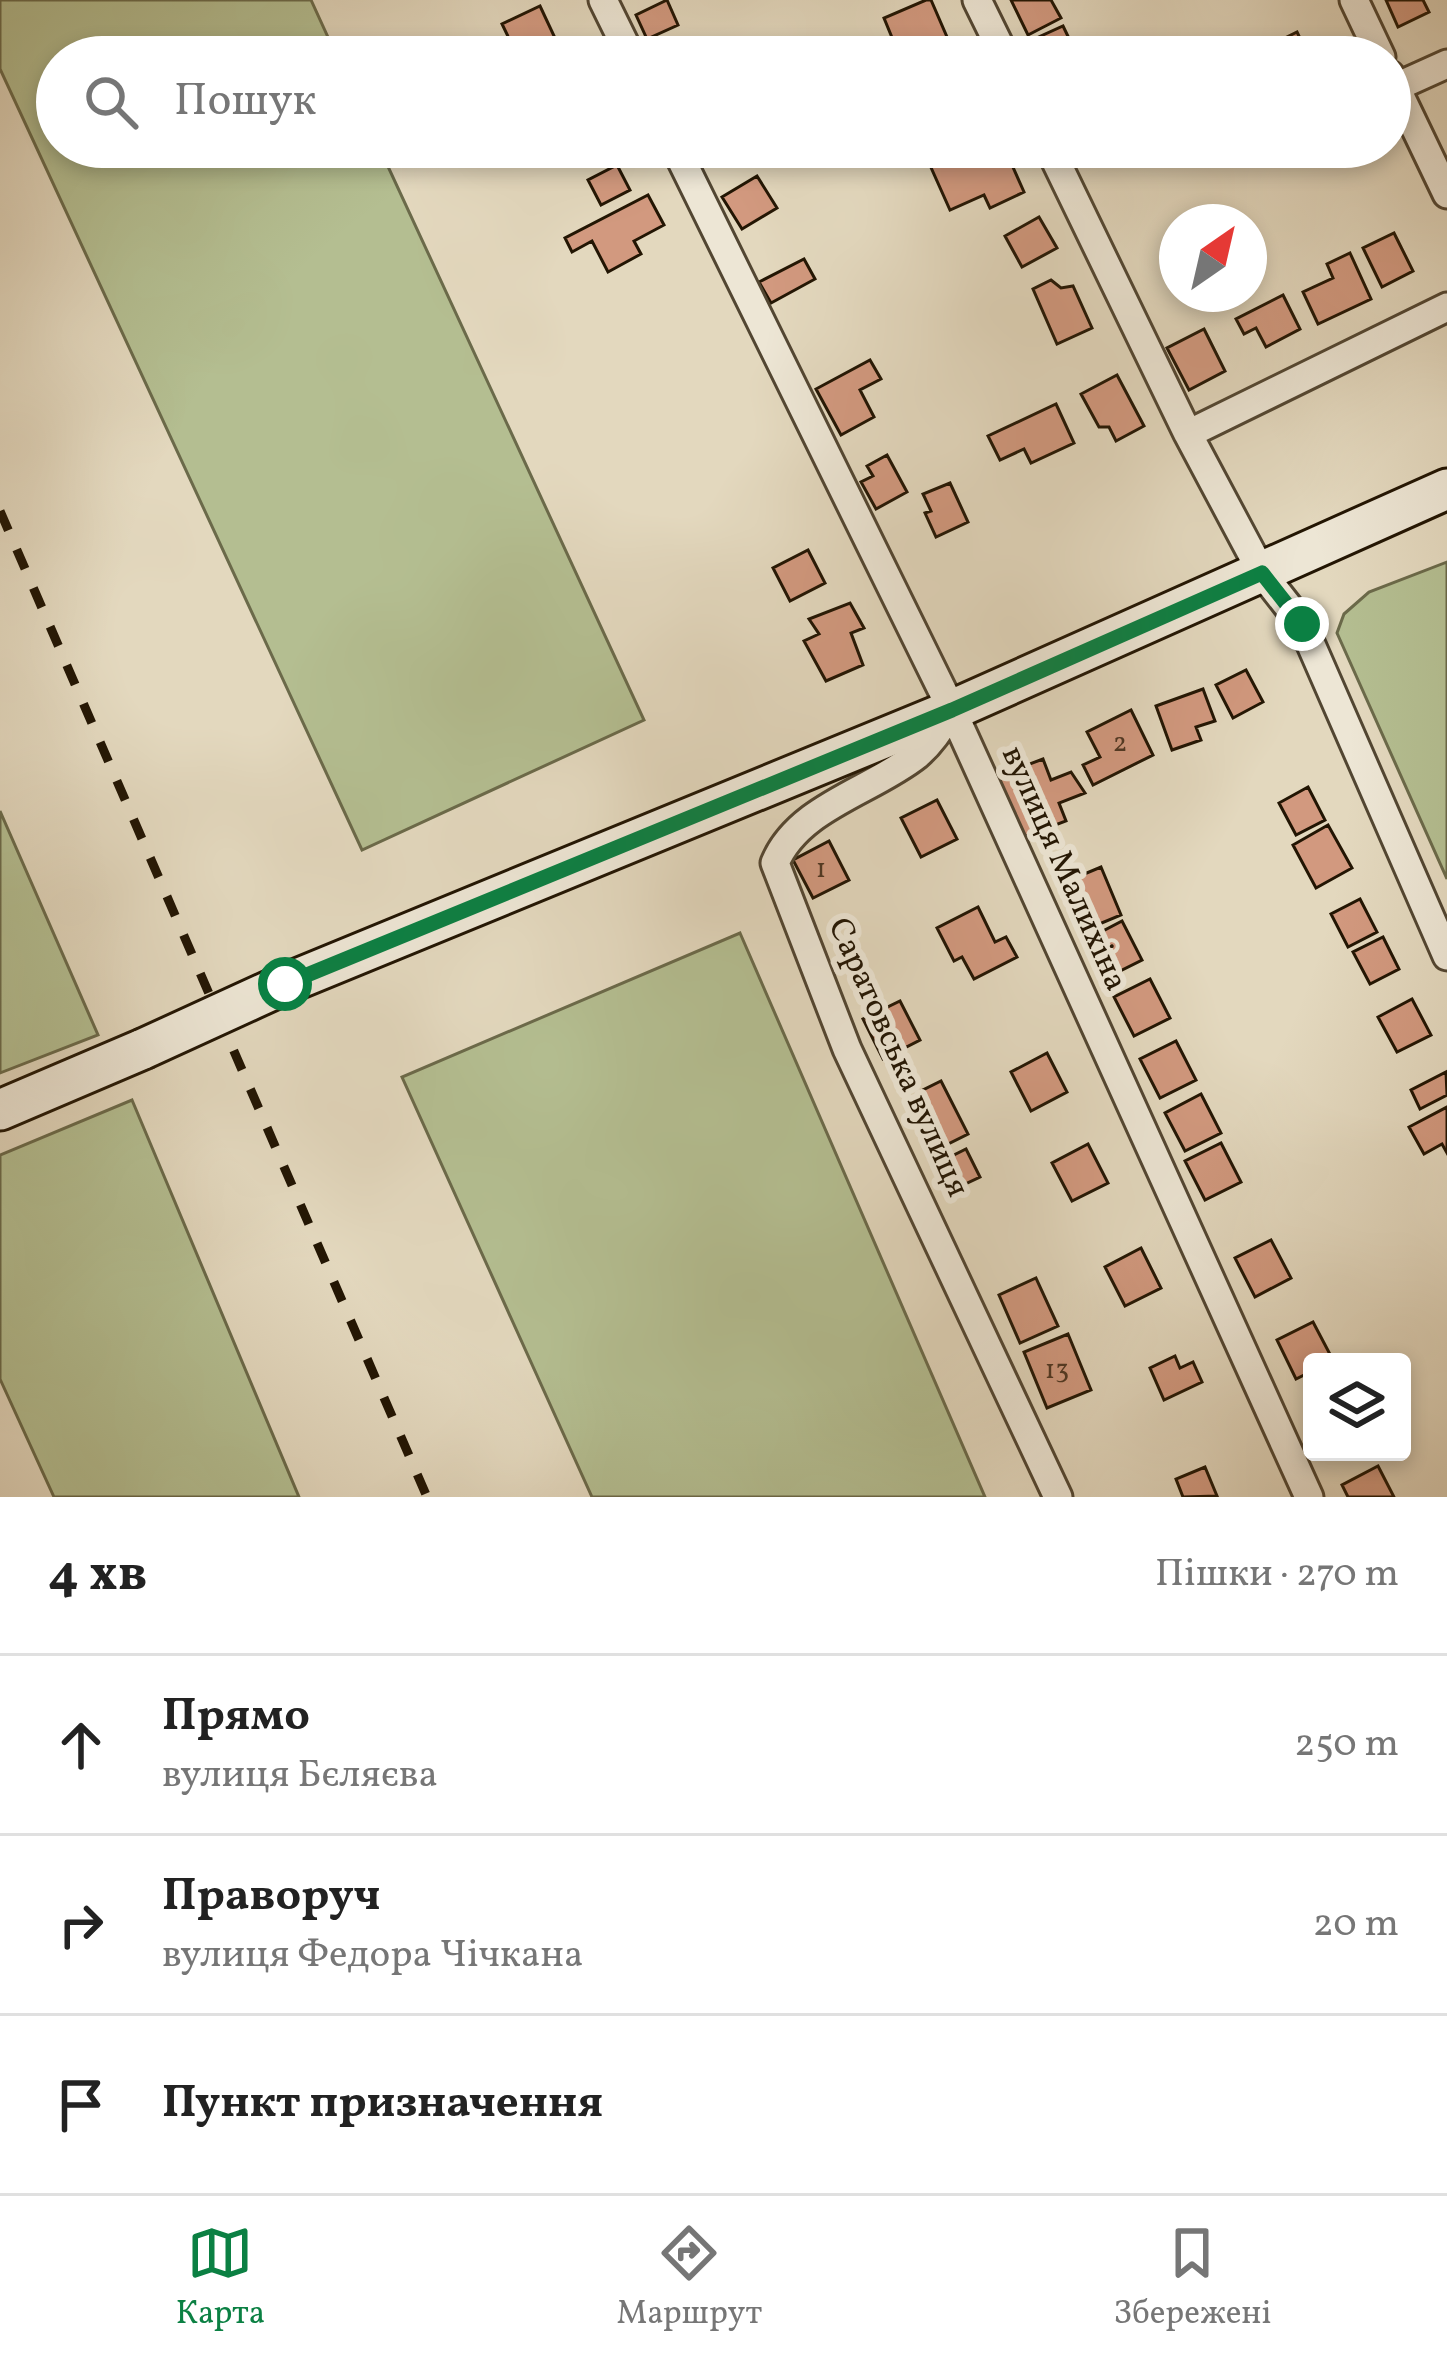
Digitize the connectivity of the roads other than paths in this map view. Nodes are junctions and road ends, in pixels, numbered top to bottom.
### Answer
1 (603, 0) edge
2 (977, 0) edge
3 (1354, 0) edge
4 (621, 36) edge
5 (995, 36) edge
6 (1371, 36) edge
7 (1447, 64) edge
8 (1411, 75) edge
9 (1411, 119) edge
10 (685, 168) edge
11 (1058, 168) edge
12 (1447, 194) edge
13 (1447, 307) edge
14 (1188, 434) junction
15 (1447, 489) edge
16 (1262, 573) junction
17 (952, 710) junction
18 (1447, 956) edge
19 (0, 1110) edge
20 (1058, 1497) edge
21 (1310, 1497) edge

1 - 4 street
2 - 5 street
3 - 6 street
7 - 8 street
9 - 12 street
10 - 17 street, вулиця Малихіна
11 - 14 street
13 - 14 street
14 - 16 street
15 - 16 street
16 - 17 street
16 - 18 street
17 - 19 street, bridge
17 - 20 street, Саратовська вулиця
17 - 21 street, вулиця Малихіна

